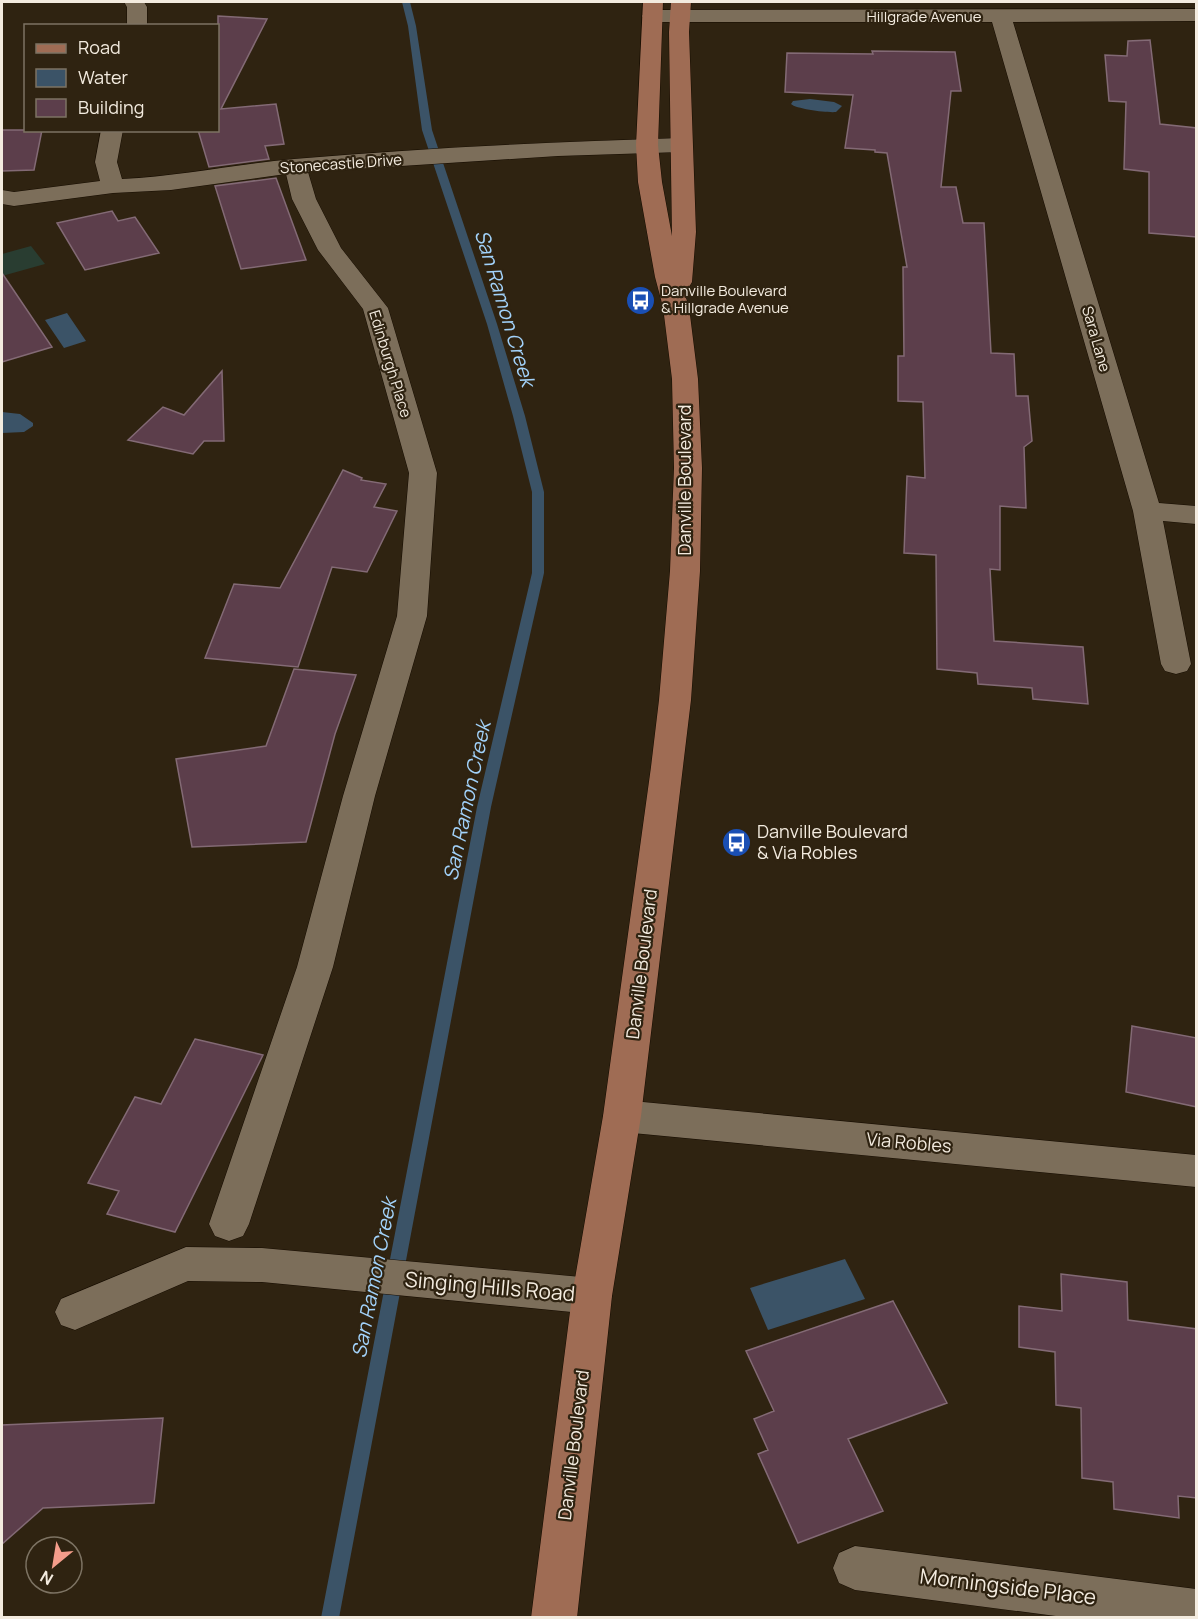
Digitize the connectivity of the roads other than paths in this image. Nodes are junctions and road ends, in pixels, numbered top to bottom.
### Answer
1 (134, 2) edge
2 (653, 9) edge
3 (680, 9) edge
4 (1091, 9) edge
5 (1197, 15) edge
6 (1001, 17) junction
7 (136, 24) edge
8 (112, 132) edge
9 (647, 145) junction
10 (681, 145) junction
11 (294, 166) junction
12 (113, 186) junction
13 (2, 197) edge
14 (676, 307) junction
15 (1147, 512) junction
16 (1197, 515) edge
17 (1176, 664) dead end
18 (622, 1116) junction
19 (1197, 1171) edge
20 (229, 1224) dead end
21 (592, 1296) junction
22 (75, 1312) dead end
23 (855, 1568) dead end
24 (1197, 1611) edge
25 (554, 1617) edge

1 - 7 street
2 - 3 street, Hillgrade Avenue
2 - 9 main road, Danville Boulevard
3 - 6 street, Hillgrade Avenue
3 - 10 main road, Danville Boulevard
4 - 5 street, Hillgrade Avenue
4 - 6 street, Hillgrade Avenue
6 - 15 street, Sara Lane
8 - 12 street
9 - 10 street, Stonecastle Drive
9 - 11 street, Stonecastle Drive
9 - 14 main road, Danville Boulevard
10 - 14 main road, Danville Boulevard
11 - 12 street, Stonecastle Drive
11 - 20 street, Edinburgh Place
12 - 13 street, Stonecastle Drive
14 - 18 main road, Danville Boulevard
15 - 16 street
15 - 17 street, Sara Lane
18 - 19 street, Via Robles
18 - 21 main road, Danville Boulevard
21 - 22 street, Singing Hills Road
21 - 25 main road, Danville Boulevard
23 - 24 street, Morningside Place

